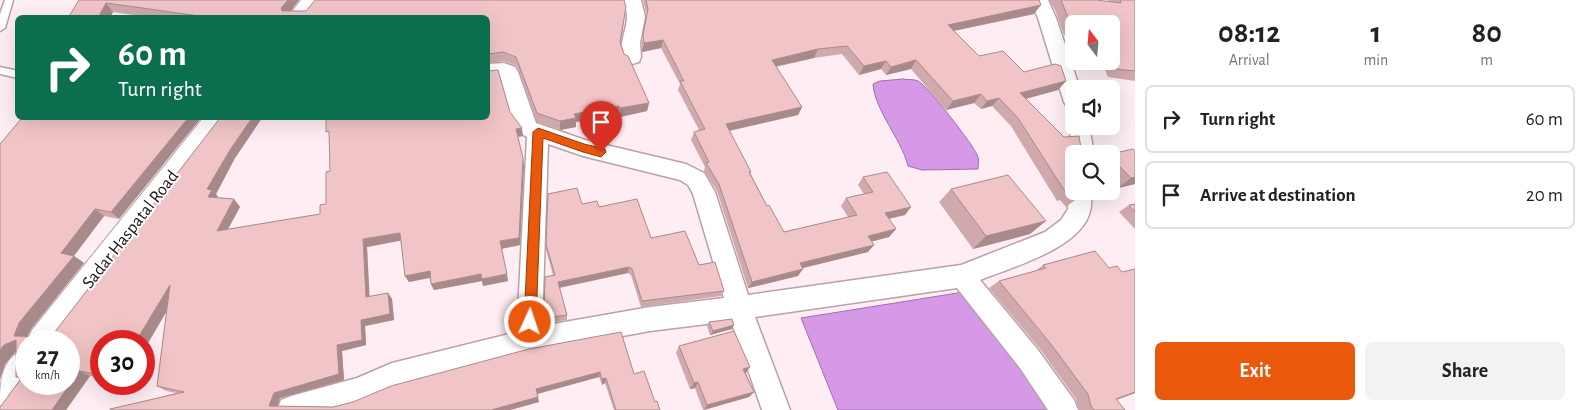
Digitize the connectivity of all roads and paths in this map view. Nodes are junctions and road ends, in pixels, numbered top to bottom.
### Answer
1 (9, 0) edge
2 (312, 0) edge
3 (632, 0) edge
4 (1039, 0) edge
5 (300, 15) edge
6 (0, 28) edge
7 (632, 57) dead end
8 (0, 70) edge
9 (490, 71) edge
10 (15, 75) edge
11 (1067, 80) edge
12 (215, 120) edge
13 (538, 132) junction
14 (1080, 200) edge
15 (962, 276) junction
16 (739, 308) junction
17 (52, 330) edge
18 (529, 341) junction
19 (15, 378) edge
20 (0, 398) edge
21 (291, 410) edge
22 (776, 410) edge
23 (1064, 410) edge

1 - 6 lane
2 - 5 street
3 - 7 street
4 - 11 street
8 - 10 lane
9 - 13 street
12 - 17 street, Sadar Haspatal Road
13 - 16 street
13 - 18 street
14 - 15 street
15 - 16 street
15 - 23 street
16 - 18 street
16 - 22 street
18 - 21 street
19 - 20 street

